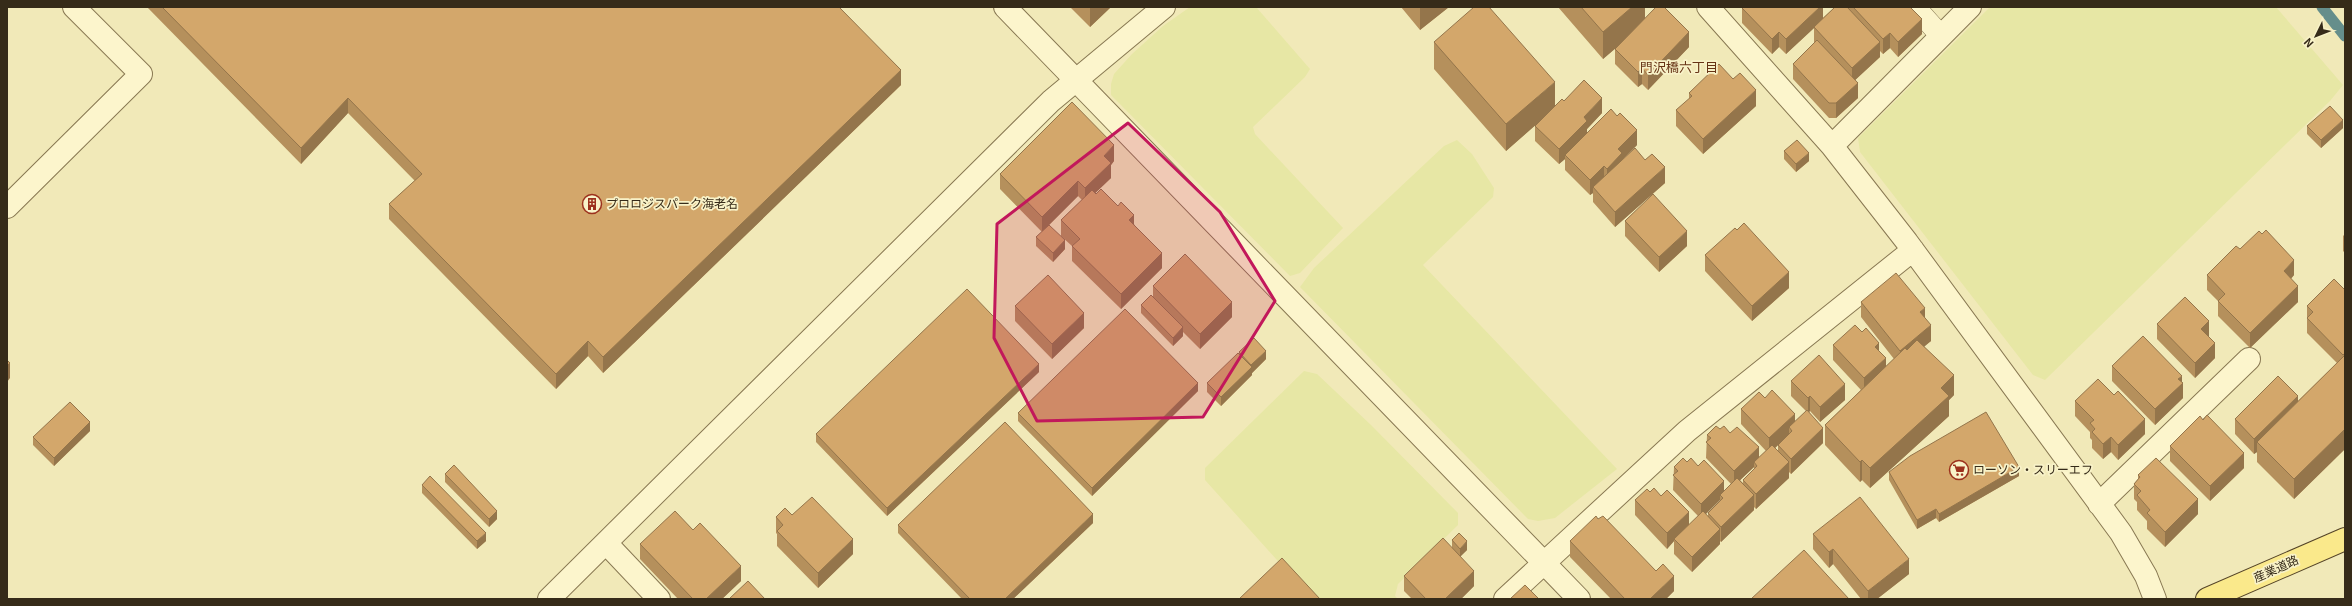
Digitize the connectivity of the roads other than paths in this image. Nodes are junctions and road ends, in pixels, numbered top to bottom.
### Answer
1 (74, 7) edge
2 (1005, 7) edge
3 (1164, 7) edge
4 (1708, 7) edge
5 (1915, 7) edge
6 (1970, 7) edge
7 (1941, 36) junction
8 (1075, 79) junction
9 (1832, 146) junction
10 (7, 206) edge
11 (1913, 250) junction
12 (2249, 359) dead end
13 (2099, 504) junction
14 (2345, 539) edge
15 (606, 543) junction
16 (1543, 562) junction
17 (549, 599) edge
18 (659, 599) edge
19 (1505, 599) edge
20 (1579, 599) edge
21 (2155, 599) edge
22 (2207, 599) edge

1 - 10 street
2 - 8 street
3 - 8 street
4 - 9 street
5 - 7 lane
6 - 7 street
7 - 9 street
8 - 15 street
8 - 16 street
9 - 11 street
11 - 13 street
11 - 16 street
12 - 13 street
13 - 21 street
14 - 22 main road, 産業道路
15 - 17 street
15 - 18 street
16 - 19 street
16 - 20 street

